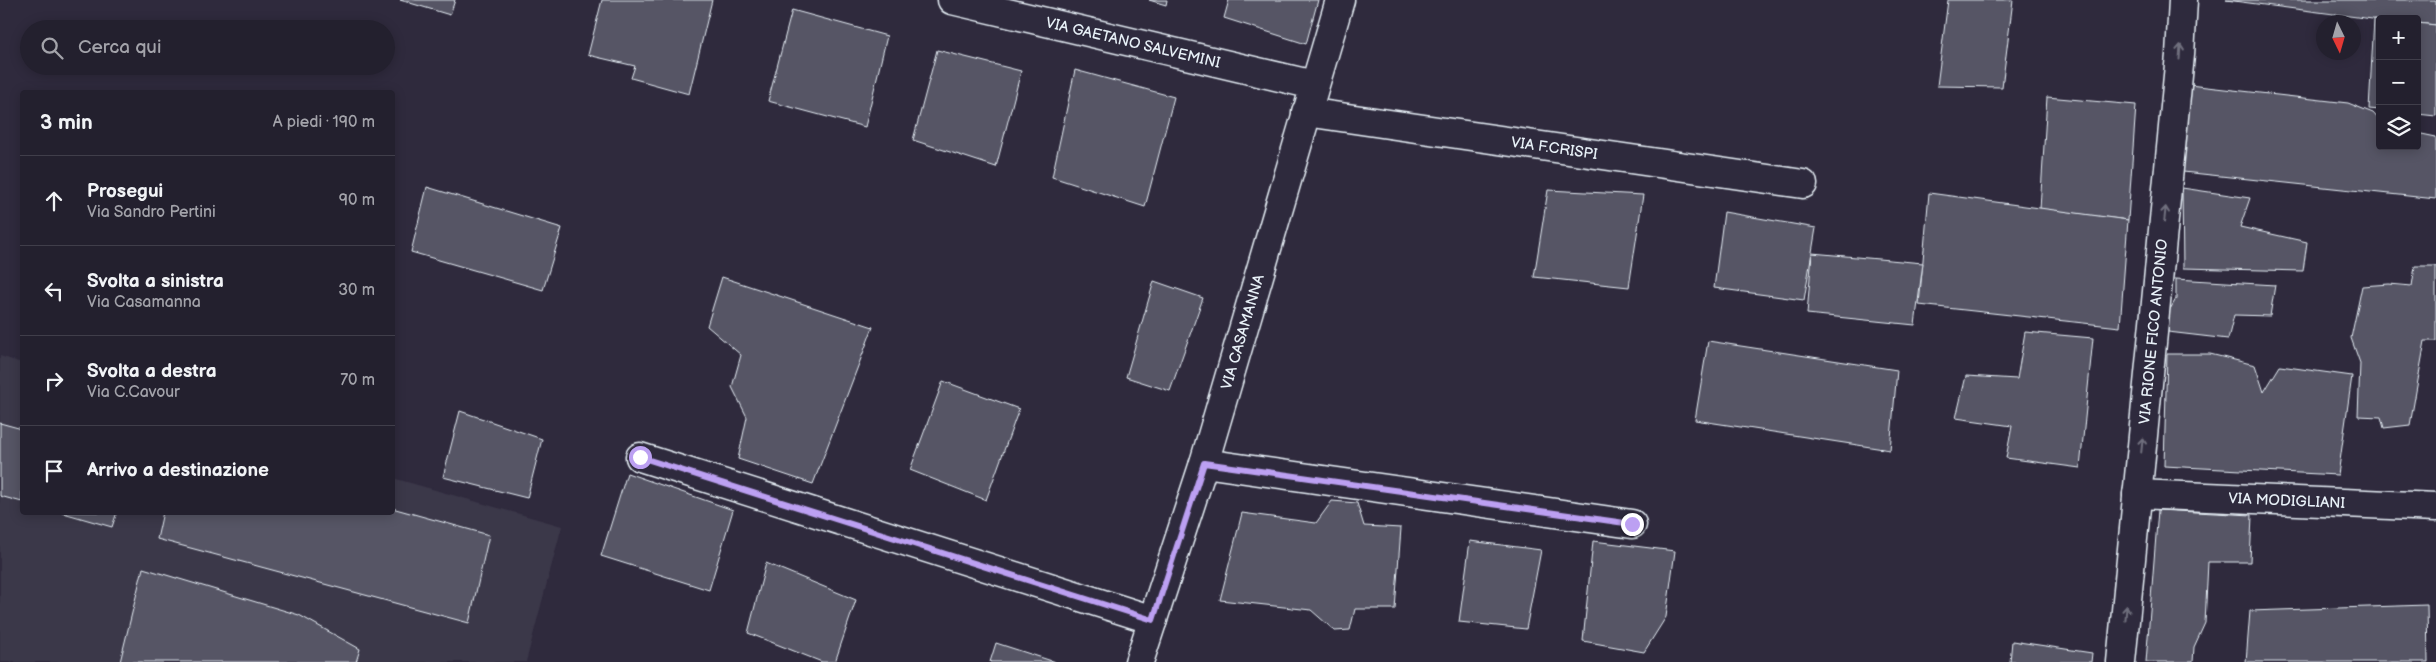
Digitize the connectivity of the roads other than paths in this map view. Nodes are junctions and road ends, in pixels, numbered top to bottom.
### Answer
1 (952, 0) edge
2 (1340, 0) edge
3 (2183, 0) edge
4 (1314, 85) junction
5 (1306, 112) junction
6 (1803, 184) dead end
7 (640, 457) dead end
8 (1204, 463) junction
9 (2137, 494) junction
10 (2436, 508) edge
11 (1632, 524) dead end
12 (1153, 620) junction
13 (1139, 662) edge
14 (2121, 662) edge

1 - 4 street, VIA GAETANO SALVEMINI
2 - 4 street, VIA CASAMANNA
9 -> 3 street, VIA RIONE FICO ANTONIO
4 - 5 street, VIA CASAMANNA
5 - 6 street, VIA F.CRISPI
5 - 8 street, VIA CASAMANNA
7 - 12 street
8 - 11 street
8 - 12 street, VIA CASAMANNA
9 - 10 street, VIA MODIGLIANI
14 -> 9 street, VIA RIONE FICO ANTONIO
12 - 13 street, VIA CASAMANNA

